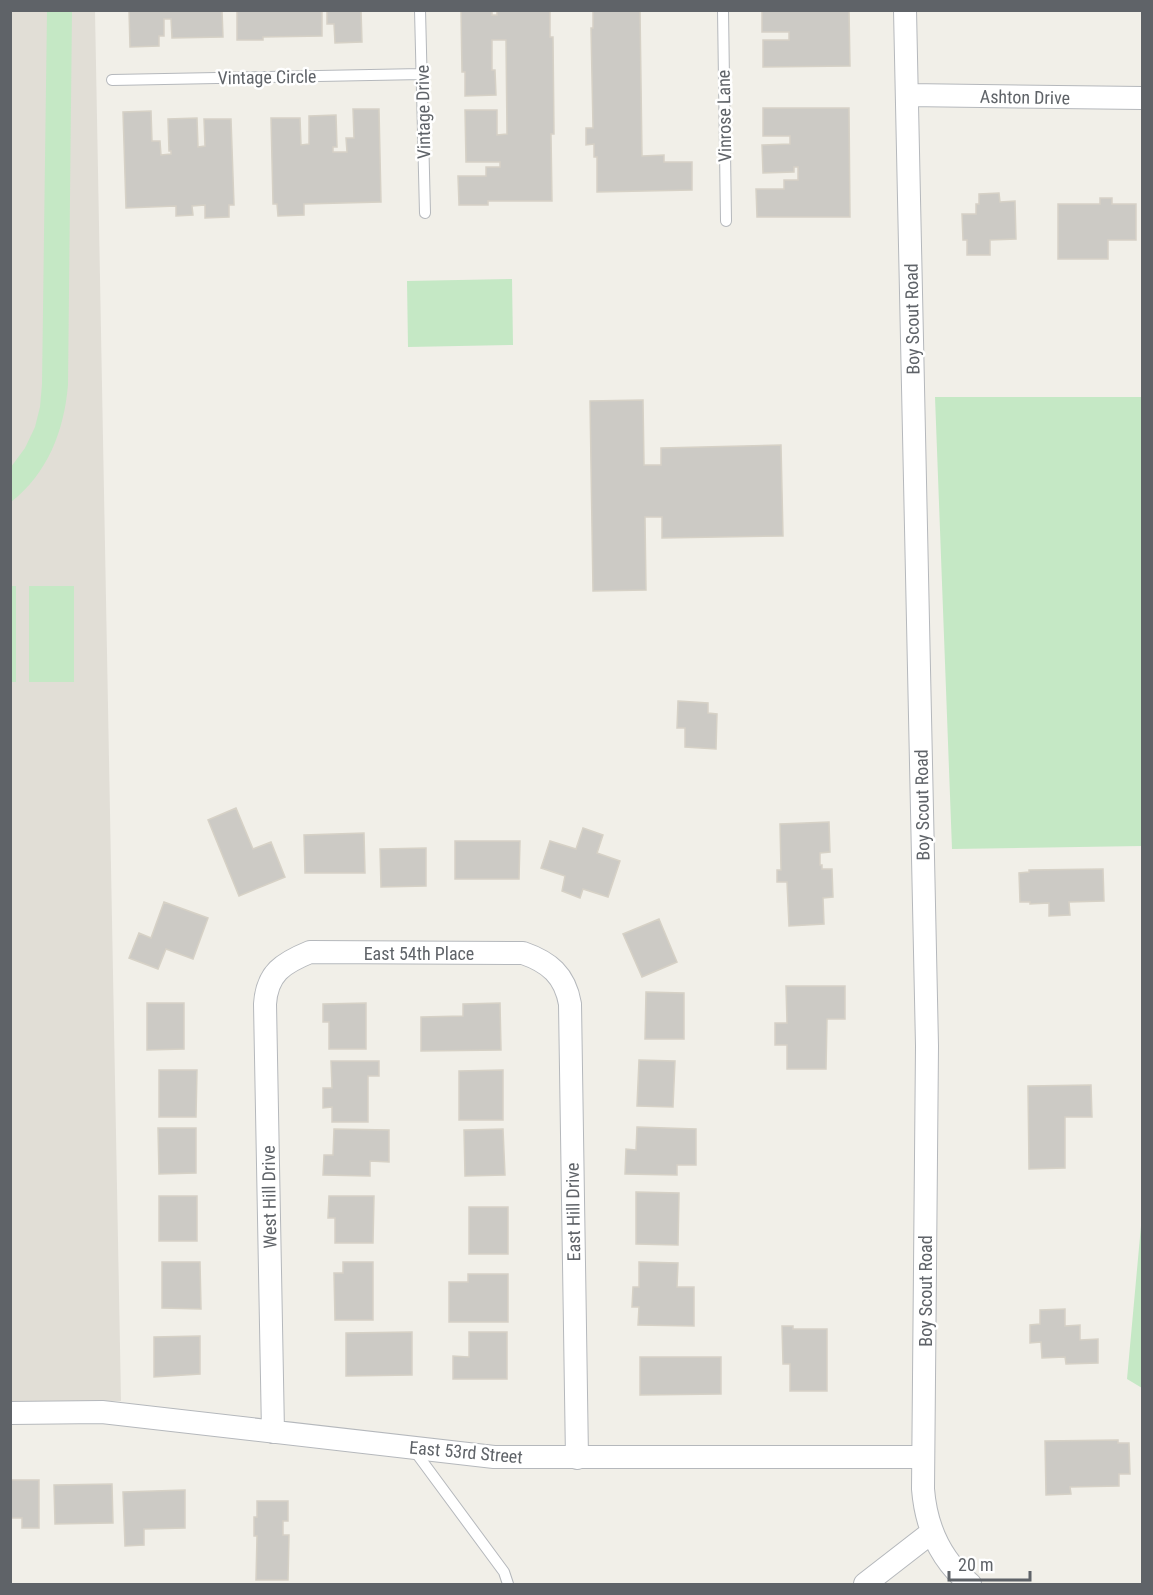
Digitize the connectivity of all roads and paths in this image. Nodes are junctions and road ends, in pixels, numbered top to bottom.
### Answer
1 (420, 10) edge
2 (723, 10) edge
3 (905, 10) edge
4 (422, 74) junction
5 (112, 80) dead end
6 (908, 95) junction
7 (1143, 98) edge
8 (425, 213) dead end
9 (726, 221) dead end
10 (282, 966) joint
11 (555, 969) joint
12 (10, 1413) edge
13 (273, 1432) junction
14 (412, 1448) junction
15 (923, 1457) junction
16 (577, 1458) junction
17 (932, 1532) junction
18 (508, 1584) edge
19 (865, 1584) edge
20 (970, 1584) edge

1 - 4 lane, Vintage Drive
2 - 9 lane, Vinrose Lane
3 - 6 street, Boy Scout Road
4 - 5 lane, Vintage Circle
4 - 8 lane, Vintage Drive
6 - 7 street, Ashton Drive
6 - 15 street, Boy Scout Road
10 - 11 street, East 54th Place
10 - 13 street, West Hill Drive
11 - 16 street, East Hill Drive
12 - 13 street, East 53rd Street
13 - 14 street, East 53rd Street
14 - 16 street, East 53rd Street
14 - 18 lane
15 - 16 street, East 53rd Street
15 - 17 street, Boy Scout Road
17 - 19 street
17 - 20 street, Boy Scout Road

